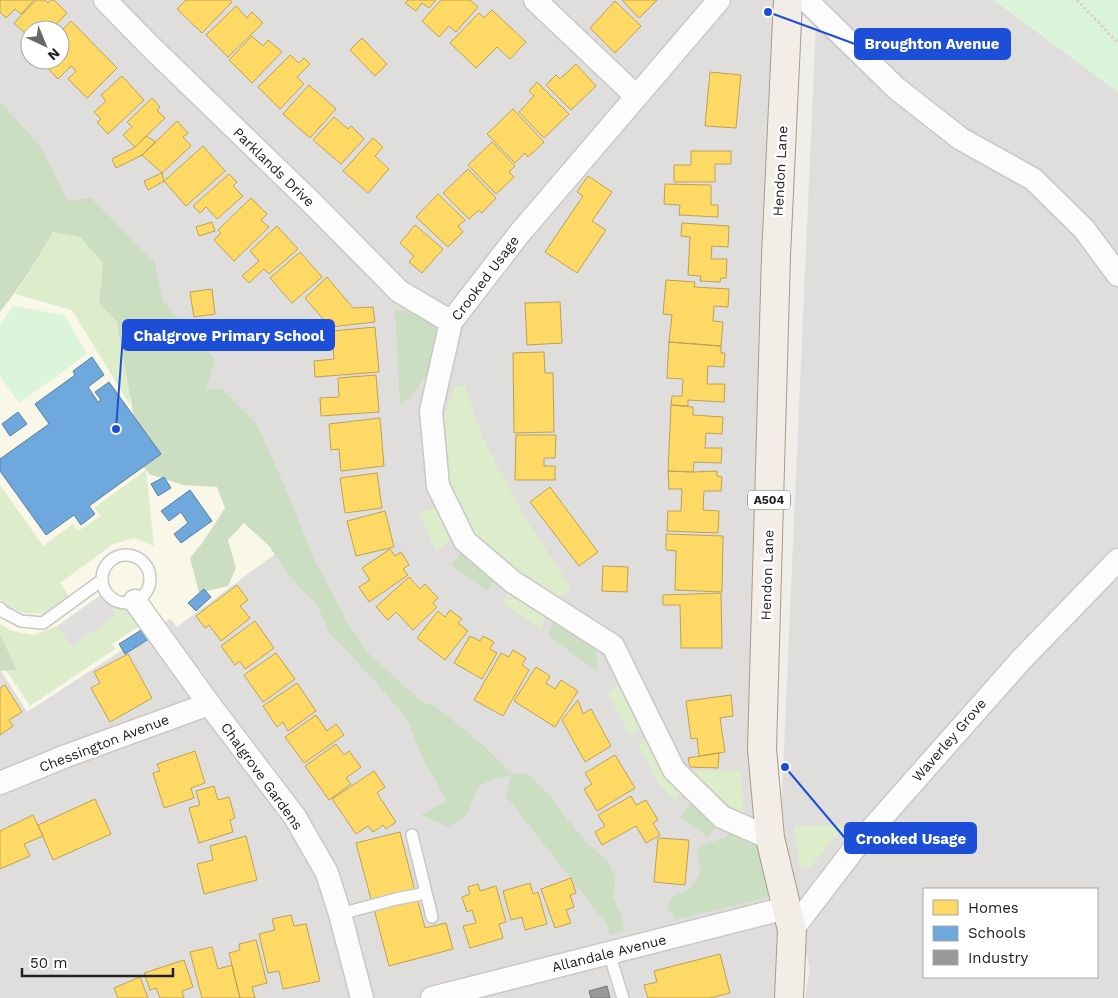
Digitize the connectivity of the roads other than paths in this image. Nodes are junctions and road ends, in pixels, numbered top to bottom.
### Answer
1 (105, 0) edge
2 (535, 0) edge
3 (719, 0) edge
4 (788, 0) edge
5 (806, 0) edge
6 (636, 96) junction
7 (1118, 275) edge
8 (450, 322) junction
9 (1118, 560) edge
10 (102, 580) junction
11 (136, 601) junction
12 (0, 608) edge
13 (209, 704) junction
14 (0, 783) edge
15 (412, 835) dead end
16 (770, 838) junction
17 (426, 893) junction
18 (340, 914) junction
19 (432, 917) dead end
20 (789, 919) junction
21 (610, 953) junction
22 (362, 998) edge
23 (432, 998) edge
24 (623, 998) edge
25 (789, 998) edge

1 - 8 street, Parklands Drive
2 - 6 street
3 - 6 street, Crooked Usage
4 - 16 main road, Hendon Lane / A504
5 - 7 street
6 - 8 street, Crooked Usage
8 - 16 street, Crooked Usage
9 - 20 street, Waverley Grove
10 - 11 lane
10 - 11 lane
10 - 12 lane
11 - 13 street, Chalgrove Gardens
13 - 14 street, Chessington Avenue
13 - 18 street, Chalgrove Gardens
15 - 17 lane
16 - 20 main road, Hendon Lane / A504
17 - 18 lane
17 - 19 lane
18 - 22 street, Chalgrove Gardens
20 - 21 street, Allandale Avenue
20 - 25 main road, Hendon Lane / A504
21 - 23 street, Allandale Avenue
21 - 24 lane

